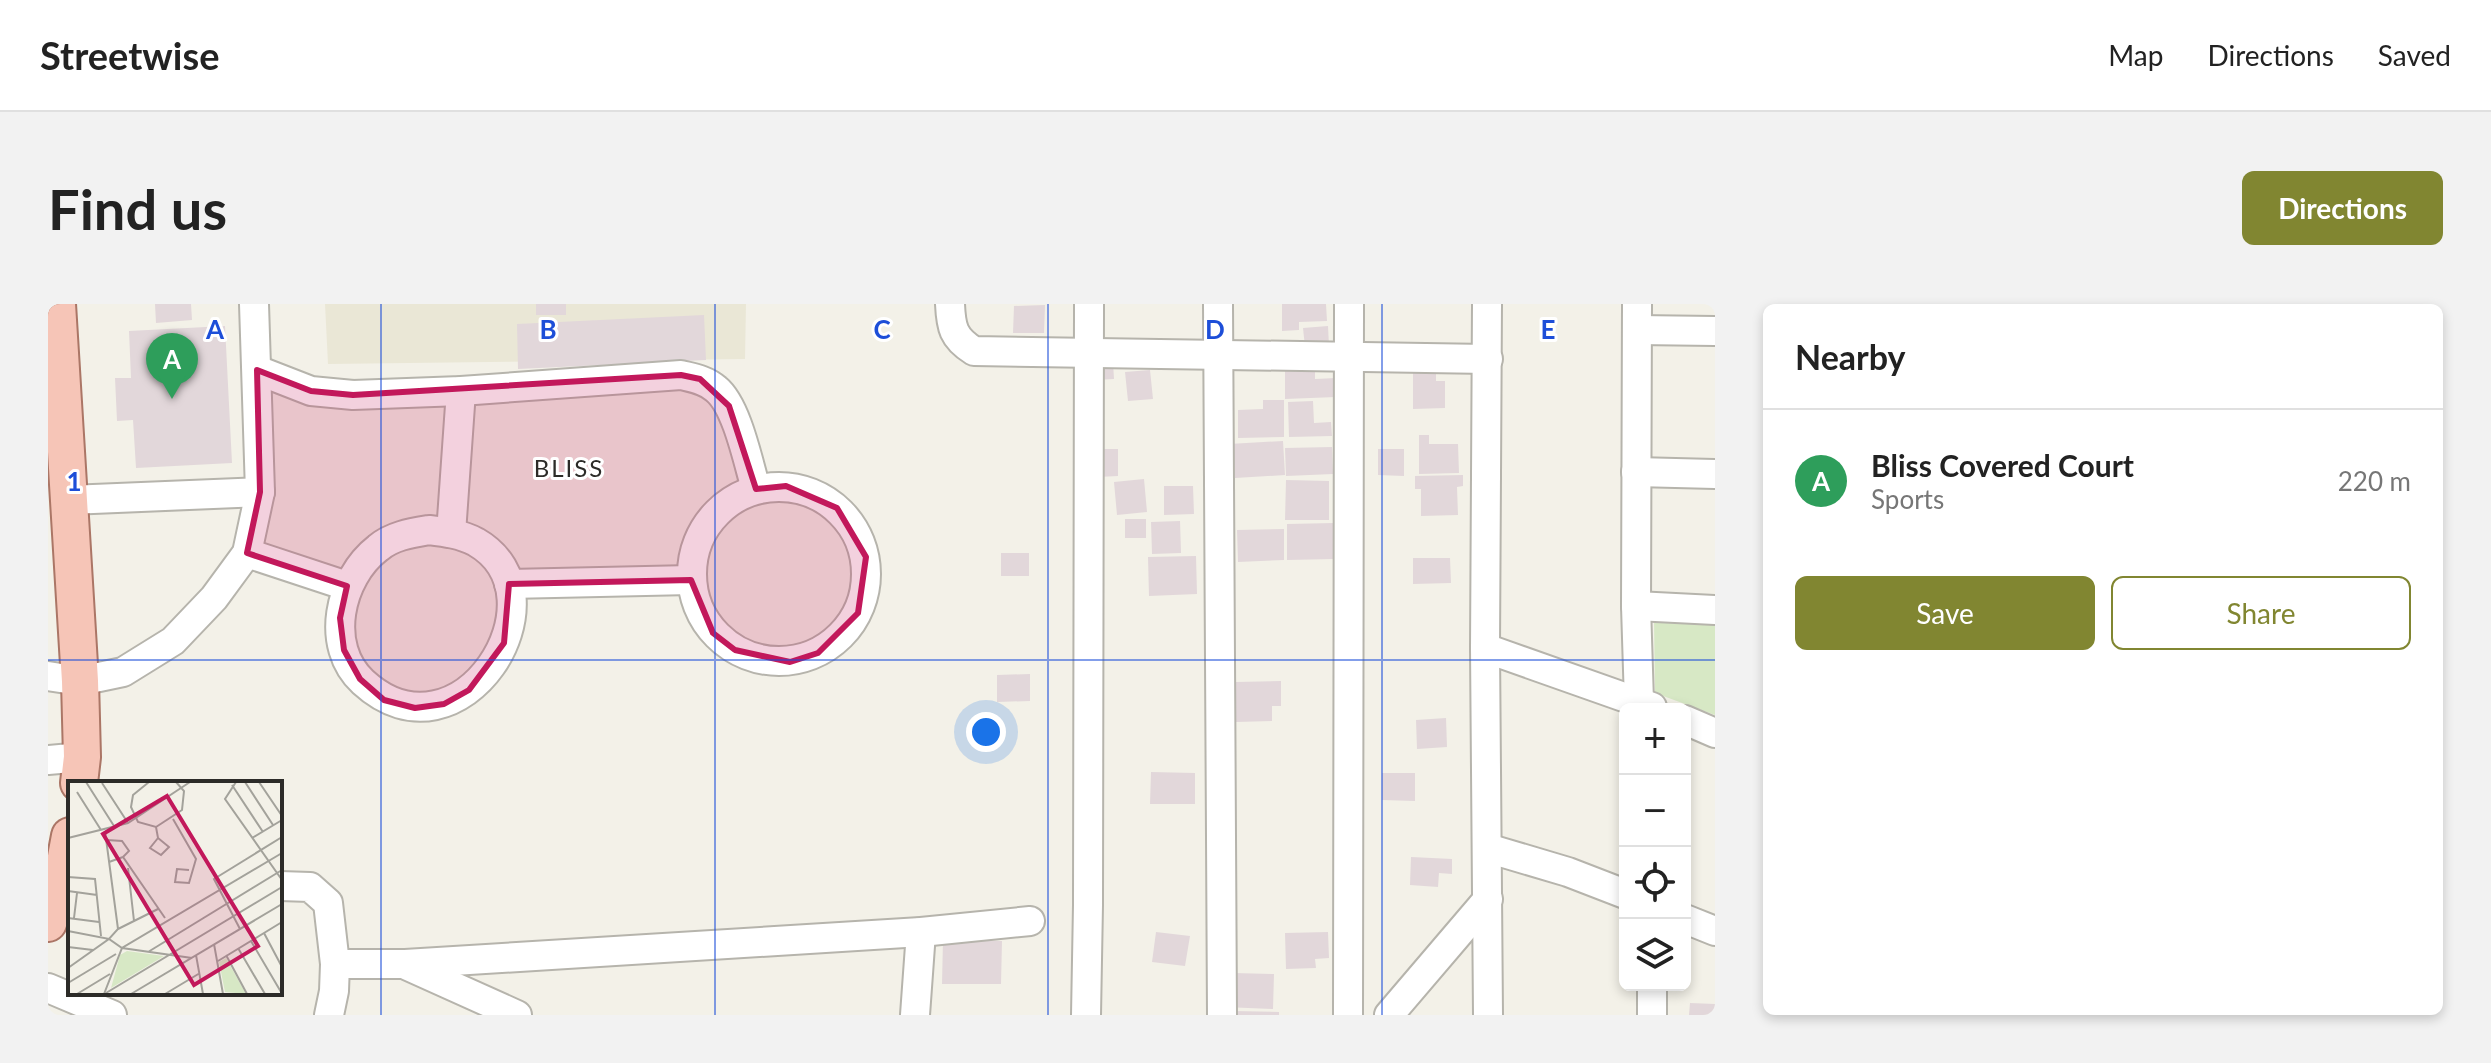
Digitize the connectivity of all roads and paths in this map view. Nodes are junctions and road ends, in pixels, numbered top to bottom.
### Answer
1 (57, 304) edge
2 (254, 304) edge
3 (950, 304) edge
4 (1089, 304) edge
5 (1218, 304) edge
6 (1349, 304) edge
7 (1487, 304) edge
8 (1637, 317) edge
9 (1715, 331) edge
10 (1090, 354) junction
11 (1218, 354) junction
12 (1348, 357) junction
13 (1488, 359) junction
14 (257, 370) junction
15 (461, 391) junction
16 (1636, 472) junction
17 (1715, 474) edge
18 (756, 489) junction
19 (260, 492) junction
20 (69, 500) junction
21 (451, 533) junction
22 (247, 553) junction
23 (691, 580) junction
24 (509, 584) junction
25 (347, 586) junction
26 (1636, 606) junction
27 (1715, 610) edge
28 (1485, 648) junction
29 (64, 678) edge
30 (1642, 703) edge
31 (1648, 703) edge
32 (1691, 723) edge
33 (1715, 733) edge
34 (70, 767) edge
35 (68, 843) edge
36 (1487, 848) junction
37 (282, 886) edge
38 (54, 889) edge
39 (1619, 892) edge
40 (1488, 899) junction
41 (1030, 921) dead end
42 (1691, 921) edge
43 (48, 923) edge
44 (1715, 931) edge
45 (921, 932) junction
46 (335, 964) junction
47 (405, 964) junction
48 (48, 988) edge
49 (1652, 991) edge
50 (121, 995) edge
51 (112, 1015) edge
52 (329, 1015) edge
53 (517, 1015) edge
54 (915, 1015) edge
55 (1086, 1015) edge
56 (1222, 1015) edge
57 (1348, 1015) edge
58 (1389, 1015) edge
59 (1488, 1015) edge
60 (1652, 1015) edge

1 - 20 main road
2 - 14 street
3 - 10 street
4 - 10 street
5 - 11 street
6 - 12 street
7 - 13 street
8 - 9 street
8 - 16 street
10 - 11 street
10 - 55 street
11 - 12 street
11 - 56 street
12 - 13 street
12 - 57 street
13 - 28 street
14 - 15 street
14 - 19 street
15 - 18 street
15 - 21 street
16 - 17 street
16 - 26 street
18 - 23 street
18 - 23 street
19 - 20 street
19 - 22 street
20 - 29 main road
21 - 24 street
21 - 25 street
22 - 25 street
22 - 29 street
23 - 24 street
24 - 25 street
26 - 27 street
26 - 31 street
28 - 30 street
28 - 36 street
29 - 34 main road
32 - 33 street
35 - 38 main road
36 - 39 street
36 - 40 street
37 - 46 street
38 - 43 main road
40 - 58 street
40 - 59 street
41 - 45 street
42 - 44 street
45 - 47 street
45 - 54 street
46 - 47 street
46 - 52 street
47 - 53 street
48 - 51 street
49 - 60 street
50 - 51 street

